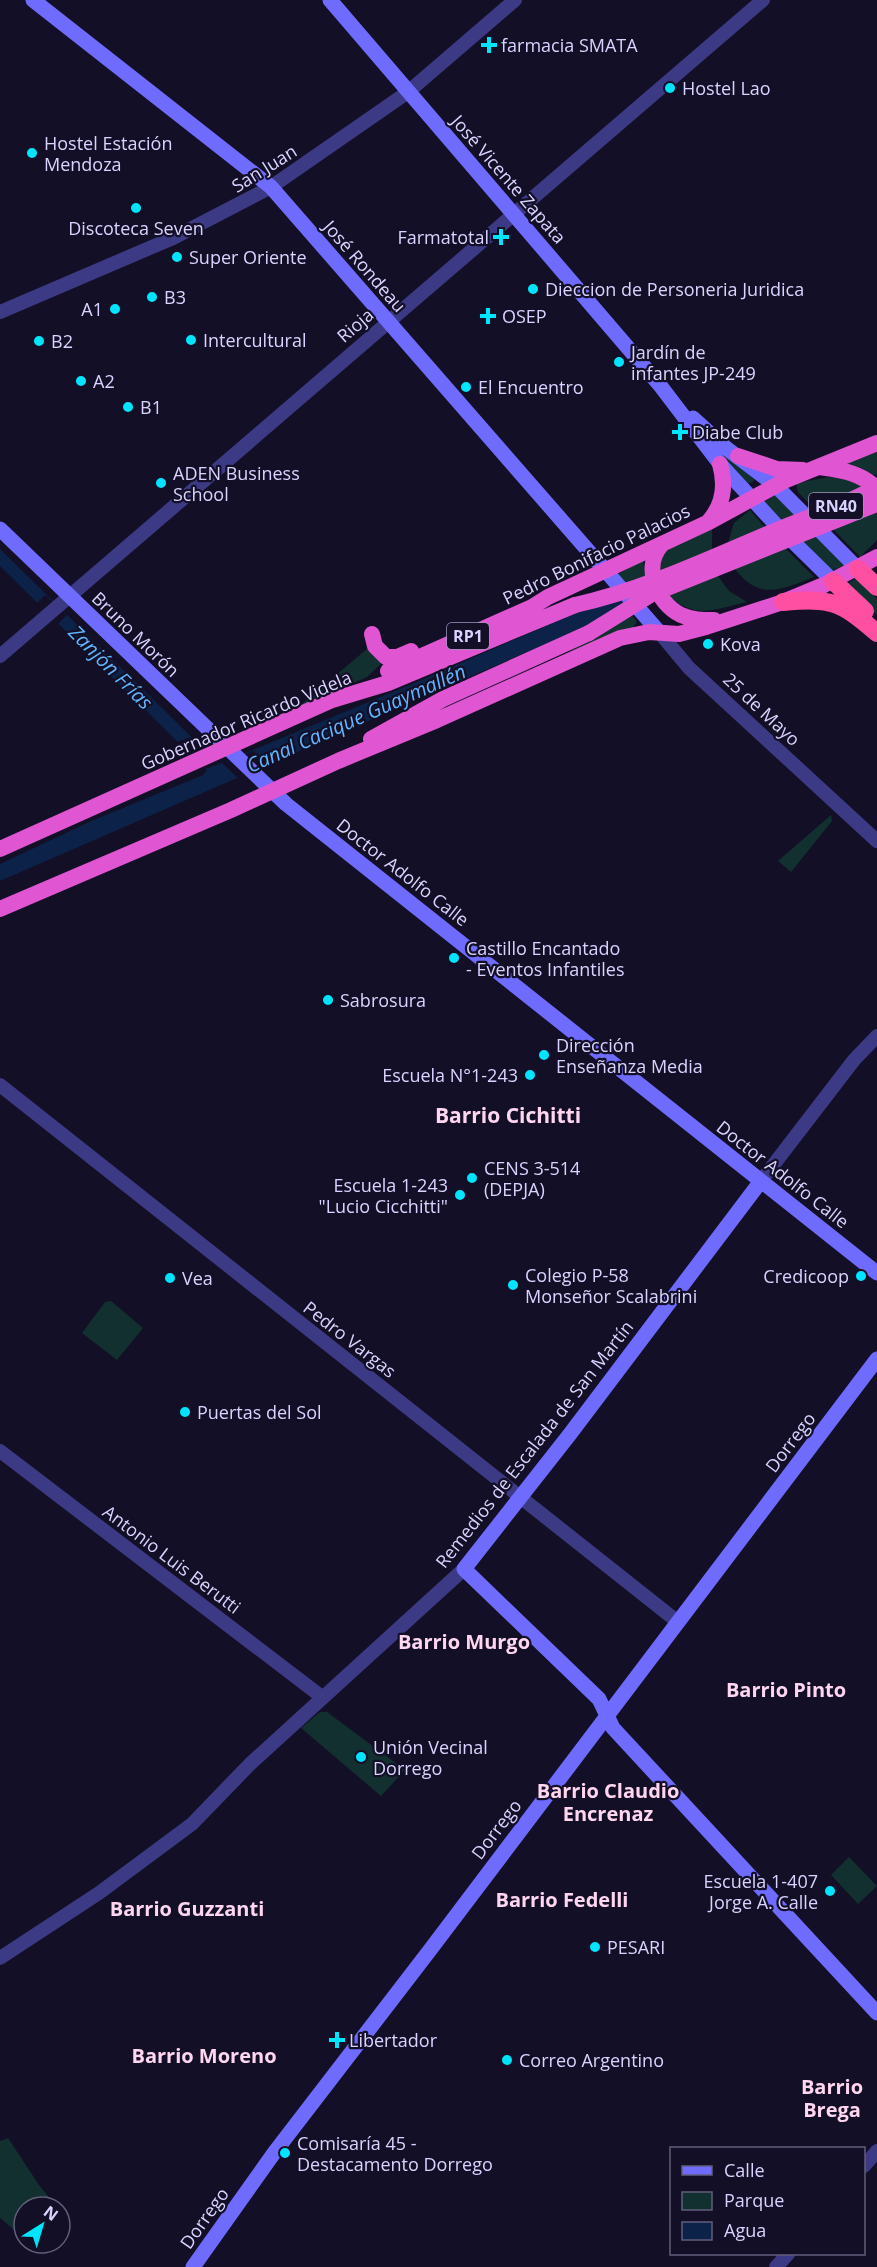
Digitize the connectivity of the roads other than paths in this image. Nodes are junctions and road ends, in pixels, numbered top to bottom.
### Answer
1 (33, 0) edge
2 (330, 0) edge
3 (515, 0) edge
4 (763, 0) edge
5 (408, 92) junction
6 (271, 187) junction
7 (514, 214) junction
8 (0, 312) edge
9 (387, 322) junction
10 (659, 384) junction
11 (877, 443) edge
12 (738, 456) junction
13 (720, 464) junction
14 (814, 468) junction
15 (776, 486) junction
16 (876, 487) edge
17 (752, 499) junction
18 (877, 504) edge
19 (709, 522) junction
20 (794, 527) junction
21 (0, 529) edge
22 (662, 544) junction
23 (871, 560) edge
24 (604, 570) junction
25 (833, 581) junction
26 (877, 587) edge
27 (548, 597) junction
28 (633, 602) junction
29 (783, 602) junction
30 (58, 605) junction
31 (728, 620) junction
32 (869, 621) edge
33 (697, 630) junction
34 (372, 634) dead end
35 (877, 634) edge
36 (667, 635) junction
37 (0, 656) edge
38 (332, 700) junction
39 (235, 756) junction
40 (338, 761) junction
41 (271, 792) junction
42 (877, 841) edge
43 (0, 849) edge
44 (0, 909) edge
45 (877, 1036) edge
46 (0, 1085) edge
47 (761, 1181) junction
48 (877, 1273) edge
49 (877, 1359) edge
50 (0, 1451) edge
51 (521, 1497) junction
52 (464, 1569) junction
53 (678, 1622) junction
54 (322, 1697) junction
55 (608, 1716) junction
56 (0, 1958) edge
57 (877, 2013) edge
58 (877, 2151) edge
59 (865, 2165) edge
60 (786, 2255) edge
61 (193, 2267) edge
62 (776, 2267) edge

1 - 6 main road, José Rondeau
2 - 5 main road, José Vicente Zapata
3 - 5 street, San Juan
4 - 7 street, Rioja
5 - 6 street, San Juan
5 - 7 main road, José Vicente Zapata
6 - 8 street, San Juan
6 - 9 main road, José Rondeau
7 - 9 street, Rioja
7 - 10 main road, José Vicente Zapata
9 - 24 main road, José Rondeau
9 - 30 street, Rioja
10 - 12 main road, José Vicente Zapata
10 - 13 main road, José Vicente Zapata
11 - 14 highway, Pedro Bonifacio Palacios / RN40
12 - 14 highway
12 - 15 main road, José Vicente Zapata
13 - 17 main road, José Vicente Zapata
13 - 19 highway
14 - 15 highway, Pedro Bonifacio Palacios / RN40
14 - 16 highway
15 - 17 highway, Pedro Bonifacio Palacios / RN40
15 - 20 main road, José Vicente Zapata
16 - 20 highway, Gobernador Ricardo Videla / RN40, bridge
17 - 19 highway, Pedro Bonifacio Palacios / RP1
17 - 20 main road, José Vicente Zapata
18 - 20 highway, Gobernador Ricardo Videla / RN40, bridge
19 - 22 highway, Pedro Bonifacio Palacios / RP1
20 - 23 main road, bridge
20 - 25 main road
20 - 38 highway, Gobernador Ricardo Videla / RP1, bridge
20 - 40 highway, Gobernador Ricardo Videla, bridge
21 - 30 main road, Bruno Morón
22 - 24 highway, Pedro Bonifacio Palacios / RP1
22 - 31 highway, bridge
23 - 25 highway, Gobernador Ricardo Videla
23 - 26 highway
24 - 27 highway, Pedro Bonifacio Palacios / RP1
24 - 28 main road, José Rondeau
25 - 29 highway, Gobernador Ricardo Videla
25 - 32 highway
27 - 34 highway
27 - 38 highway, Pedro Bonifacio Palacios / RP1
28 - 33 main road
28 - 36 main road, 25 de Mayo
29 - 31 highway, Gobernador Ricardo Videla
29 - 32 highway
30 - 37 street, Rioja
30 - 39 main road, Bruno Morón
31 - 33 highway, Gobernador Ricardo Videla
32 - 35 highway
33 - 36 highway, Gobernador Ricardo Videla
36 - 40 highway, Gobernador Ricardo Videla
36 - 42 street, 25 de Mayo
38 - 39 highway, Gobernador Ricardo Videla / RP1
39 - 41 main road, Doctor Adolfo Calle
39 - 43 highway, Gobernador Ricardo Videla / RP1
40 - 41 highway, Gobernador Ricardo Videla
41 - 44 highway, Gobernador Ricardo Videla
41 - 47 main road, Doctor Adolfo Calle
45 - 47 street, Remedios de Escalada de San Martín
46 - 51 street, Pedro Vargas
47 - 48 main road, Doctor Adolfo Calle
47 - 51 main road, Remedios de Escalada de San Martín
49 - 53 main road, Dorrego
50 - 54 street, Antonio Luis Berutti
51 - 52 main road, Remedios de Escalada de San Martín
51 - 53 street, Pedro Vargas
52 - 54 street, Remedios de Escalada de San Martín
52 - 55 main road
53 - 55 main road, Dorrego
54 - 56 street, Remedios de Escalada de San Martín
55 - 57 main road
55 - 61 main road, Dorrego
58 - 59 street
60 - 62 street

